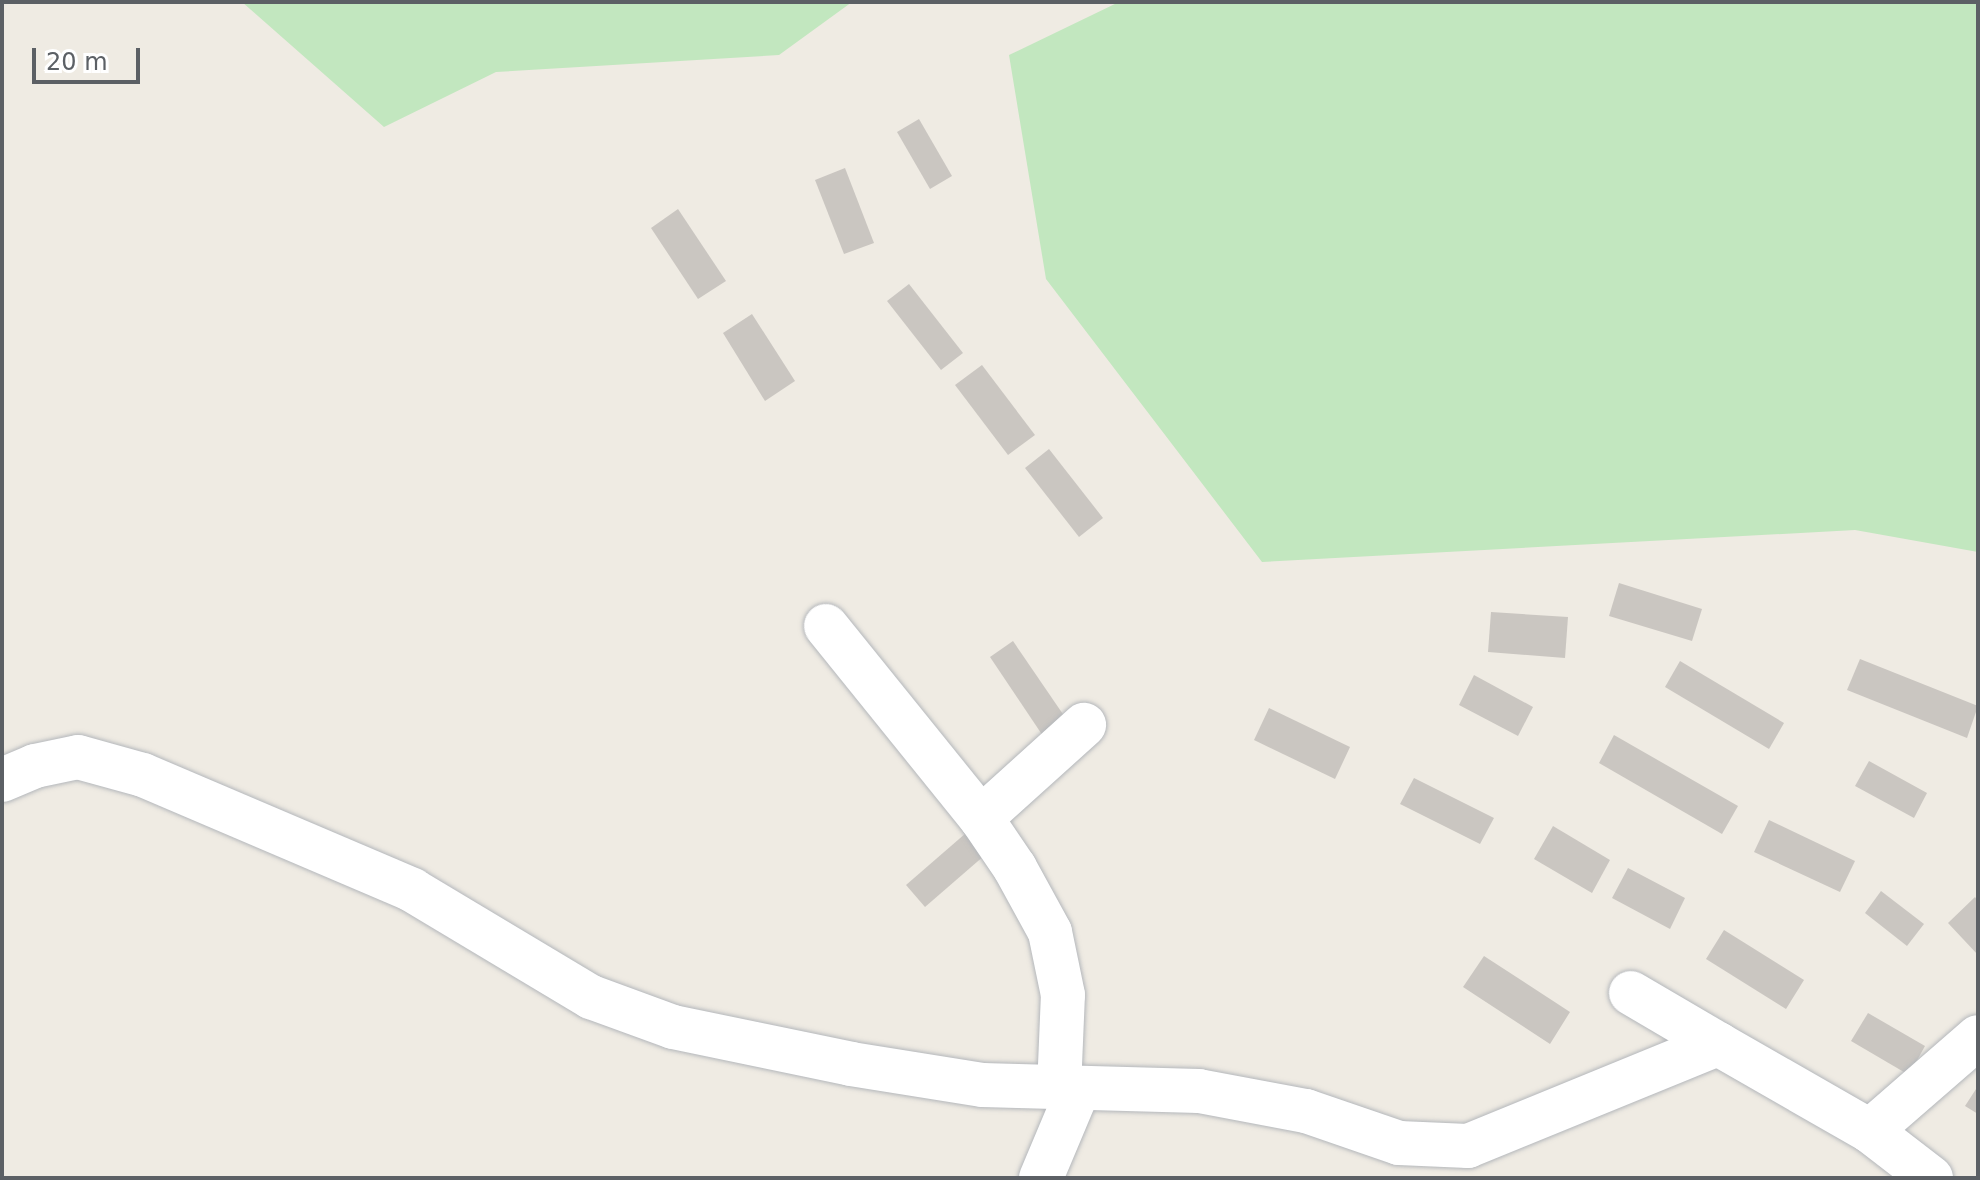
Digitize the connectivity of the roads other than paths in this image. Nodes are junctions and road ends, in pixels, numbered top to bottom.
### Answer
1 (826, 626) dead end
2 (1084, 725) dead end
3 (2, 780) edge
4 (981, 818) junction
5 (1631, 993) dead end
6 (1978, 1037) edge
7 (1718, 1044) junction
8 (1068, 1090) junction
9 (1870, 1131) junction
10 (1041, 1178) edge
11 (1931, 1178) edge

1 - 4 street
2 - 4 street
3 - 8 street
4 - 8 street
5 - 7 street
6 - 9 street
7 - 8 street
7 - 9 street
8 - 10 street
9 - 11 street

